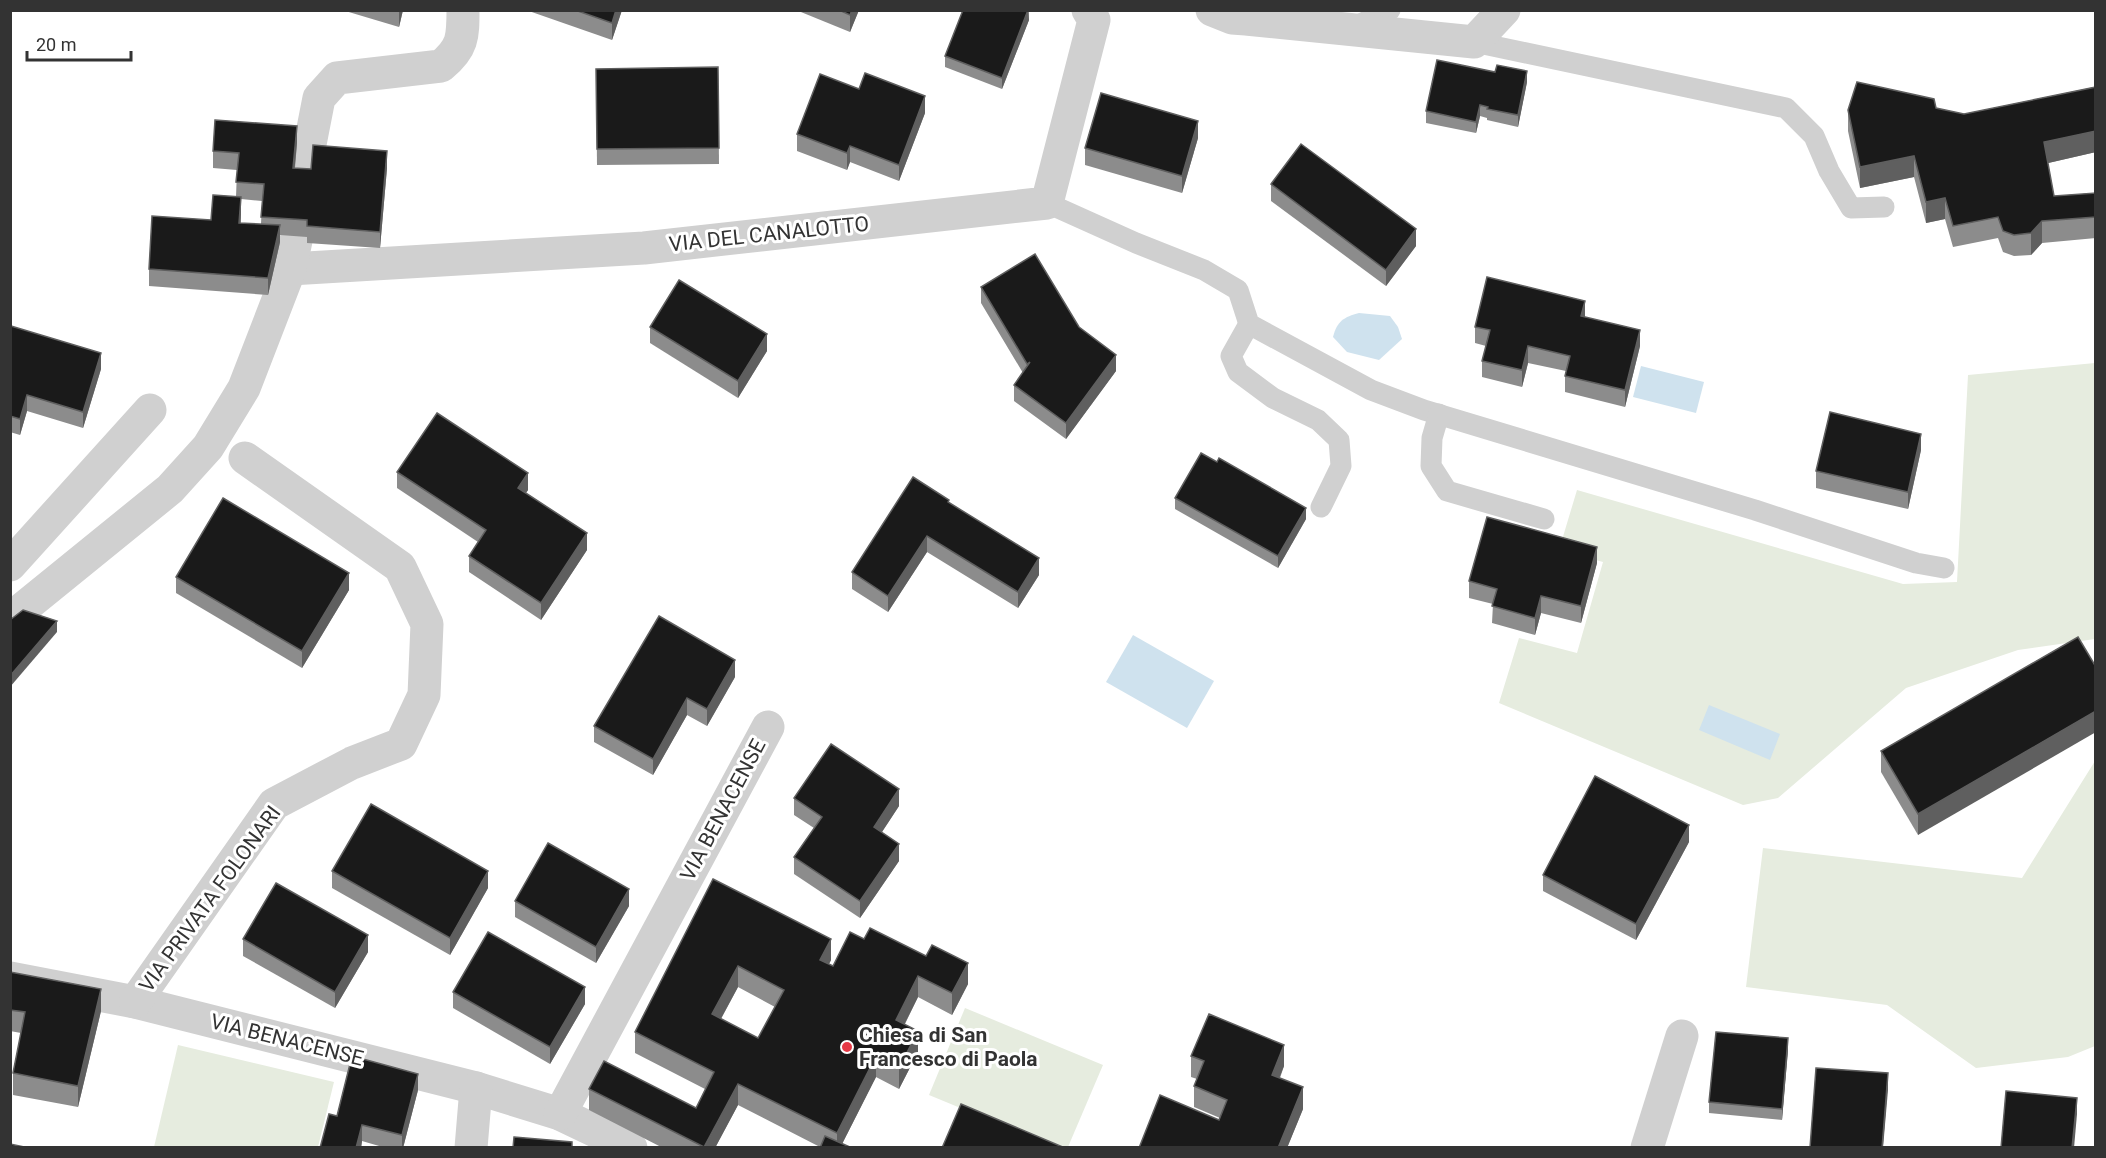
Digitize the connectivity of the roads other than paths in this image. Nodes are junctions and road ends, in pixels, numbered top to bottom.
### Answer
1 (463, 10) edge
2 (1088, 10) edge
3 (1212, 10) edge
4 (1390, 10) edge
5 (1504, 10) edge
6 (1250, 15) edge
7 (1349, 29) junction
8 (1474, 42) junction
9 (302, 186) edge
10 (1047, 203) junction
11 (1884, 207) dead end
12 (297, 236) edge
13 (290, 269) junction
14 (1249, 324) junction
15 (150, 410) dead end
16 (1439, 414) junction
17 (244, 458) dead end
18 (1321, 507) dead end
19 (1544, 519) dead end
20 (10, 565) edge
21 (1944, 568) dead end
22 (10, 619) edge
23 (768, 728) dead end
24 (10, 978) edge
25 (135, 1002) junction
26 (1682, 1036) dead end
27 (476, 1088) junction
28 (560, 1114) junction
29 (471, 1148) edge
30 (631, 1148) edge
31 (1647, 1148) edge

1 - 9 street
2 - 10 street
3 - 6 street
4 - 7 lane
5 - 8 street
6 - 7 street
7 - 8 street
8 - 11 lane
10 - 13 street, VIA DEL CANALOTTO
10 - 14 lane
12 - 13 street
13 - 22 street
14 - 16 lane
14 - 18 lane
15 - 20 street
16 - 19 lane
16 - 21 lane
17 - 25 street, VIA PRIVATA FOLONARI
23 - 28 street, VIA BENACENSE
24 - 25 street, VIA BENACENSE
25 - 27 street, VIA BENACENSE
26 - 31 street
27 - 28 street, VIA BENACENSE
27 - 29 street
28 - 30 street, VIA BENACENSE

